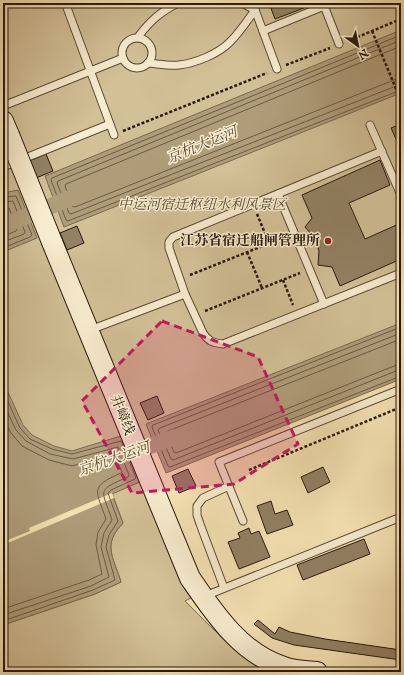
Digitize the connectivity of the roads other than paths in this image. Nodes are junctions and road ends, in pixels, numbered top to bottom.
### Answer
1 (178, 3) edge
2 (242, 3) edge
3 (323, 4) edge
4 (66, 5) dead end
5 (253, 6) edge
6 (263, 31) junction
7 (138, 37) junction
8 (339, 44) road end
9 (123, 58) junction
10 (148, 63) junction
11 (277, 69) road end
12 (91, 71) junction
13 (3, 106) edge
14 (110, 124) junction
15 (370, 125) dead end
16 (6, 128) edge
17 (114, 135) road end
18 (382, 151) junction
19 (3, 167) edge
20 (401, 193) edge
21 (278, 194) junction
22 (401, 273) edge
23 (185, 294) junction
24 (324, 304) junction
25 (88, 331) junction
26 (401, 388) edge
27 (229, 486) junction
28 (401, 517) edge
29 (243, 521) dead end
30 (224, 588) junction
31 (203, 597) junction
32 (317, 672) edge

1 - 7 lane
2 - 5 lane
3 - 6 lane
3 - 8 lane
4 - 12 lane
5 - 6 lane
5 - 10 lane
6 - 11 lane
7 - 9 lane
7 - 10 lane
9 - 10 lane
9 - 12 lane
12 - 13 lane
12 - 14 lane
14 - 17 lane
14 - 19 lane
15 - 18 lane
16 - 25 main road, 井嶂线, bridge
18 - 20 lane
18 - 21 lane
21 - 23 lane
21 - 24 lane
22 - 24 lane
23 - 24 lane
23 - 25 lane
25 - 31 main road, 井嶂线
26 - 27 lane
27 - 29 lane
27 - 30 lane
28 - 30 lane
30 - 31 lane
31 - 32 main road, 井嶂线

